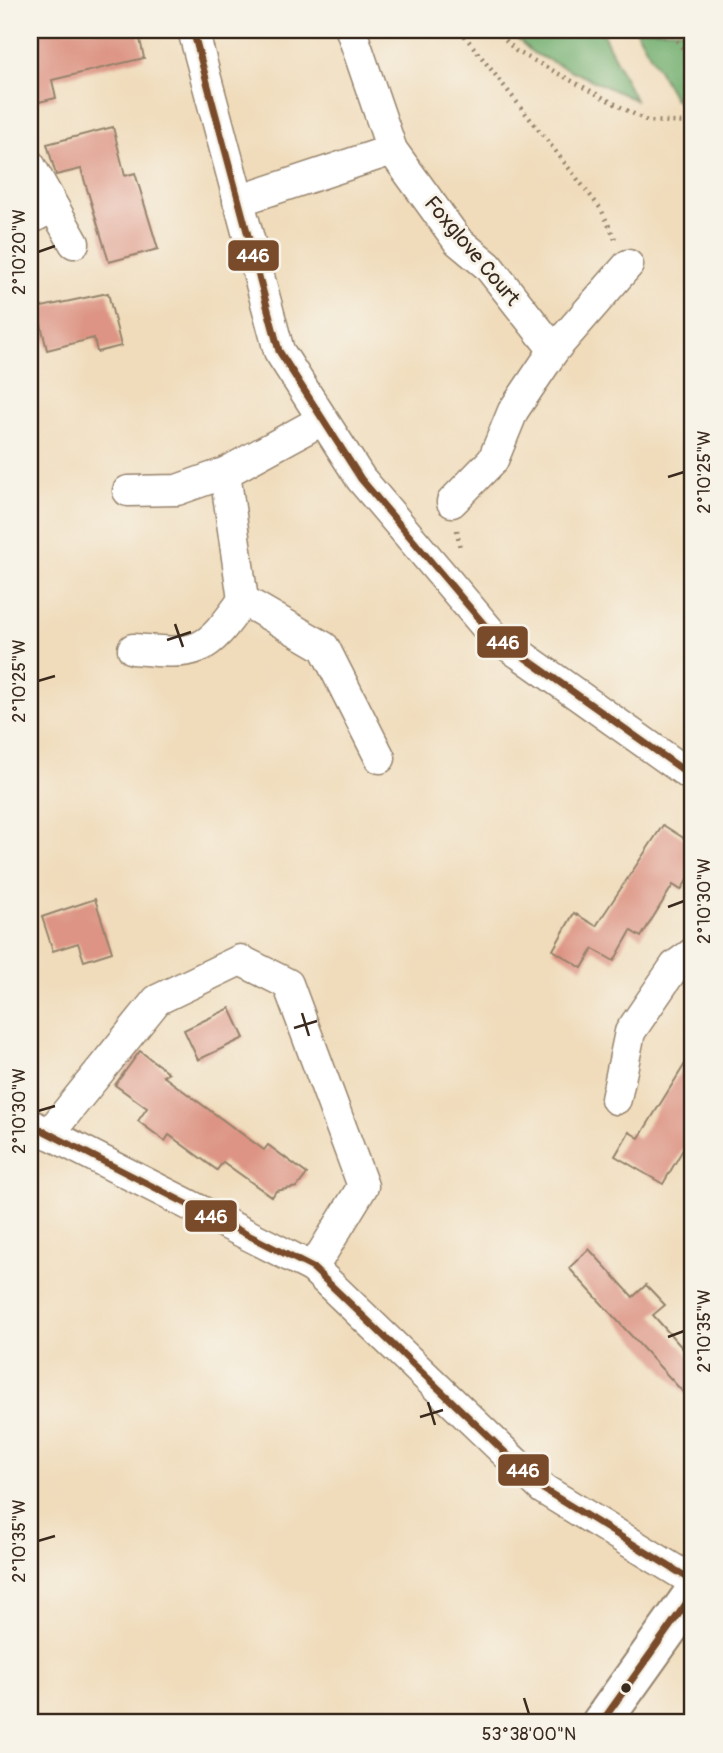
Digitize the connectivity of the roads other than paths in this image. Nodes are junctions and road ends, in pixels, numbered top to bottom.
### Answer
1 (193, 30) edge
2 (351, 30) edge
3 (391, 150) junction
4 (30, 165) edge
5 (238, 201) junction
6 (42, 213) edge
7 (74, 243) dead end
8 (628, 265) road end
9 (554, 350) junction
10 (323, 420) junction
11 (225, 473) junction
12 (128, 491) dead end
13 (452, 502) dead end
14 (243, 600) junction
15 (133, 649) dead end
16 (380, 758) dead end
17 (693, 777) edge
18 (693, 953) edge
19 (615, 1099) dead end
20 (40, 1129) edge
21 (313, 1268) junction
22 (693, 1581) edge
23 (693, 1594) edge
24 (601, 1723) edge

1 - 5 street
2 - 3 street, Foxglove Court
3 - 5 street
3 - 9 street, Foxglove Court
4 - 6 street
5 - 10 street
6 - 7 street
8 - 9 street
9 - 13 street
10 - 11 street
10 - 17 street
11 - 12 street
11 - 14 street
14 - 15 street
14 - 16 street
18 - 19 street
20 - 21 street
20 - 21 street
21 - 22 street
23 - 24 main road

